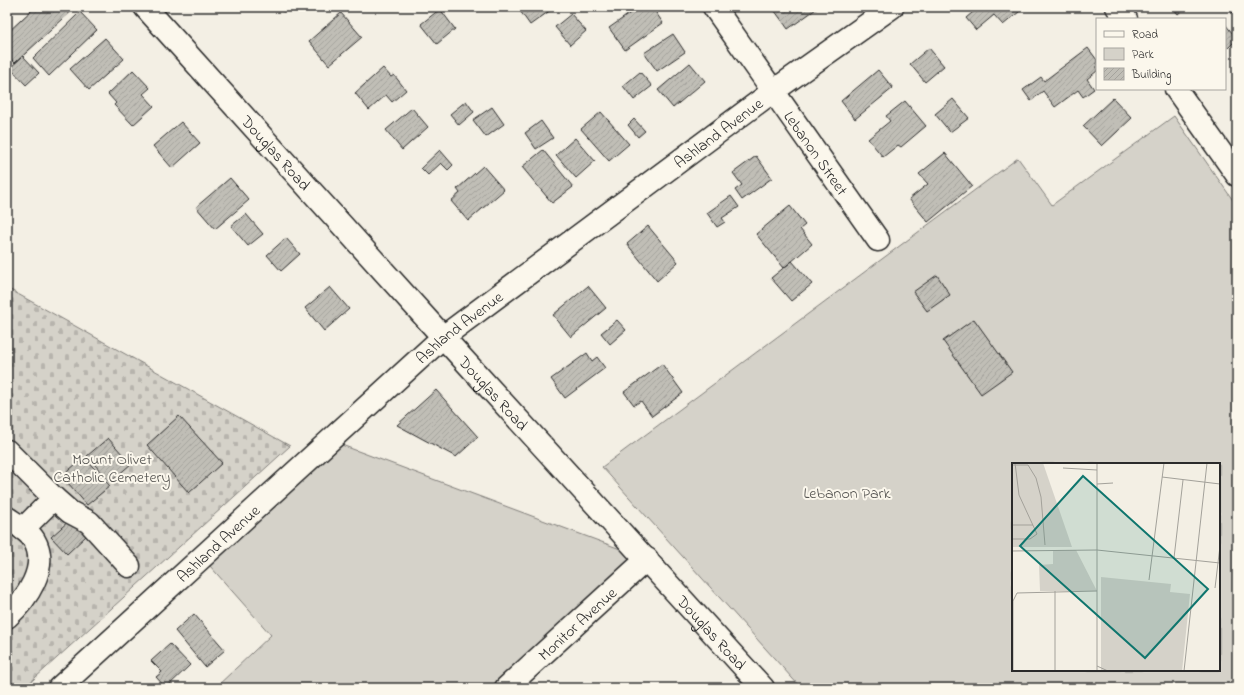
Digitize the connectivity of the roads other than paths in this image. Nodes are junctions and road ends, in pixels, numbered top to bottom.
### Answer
1 (146, 7) edge
2 (714, 7) edge
3 (892, 7) edge
4 (1117, 7) edge
5 (1125, 18) edge
6 (1177, 90) edge
7 (772, 92) junction
8 (1237, 174) edge
9 (878, 240) dead end
10 (443, 338) junction
11 (7, 451) edge
12 (54, 498) junction
13 (15, 523) edge
14 (646, 559) junction
15 (129, 566) dead end
16 (7, 617) edge
17 (59, 688) edge
18 (506, 688) edge
19 (763, 688) edge

1 - 10 street, Douglas Road
2 - 7 street, Lebanon Street
3 - 7 street, Ashland Avenue
4 - 5 street
6 - 8 street
7 - 9 street, Lebanon Street
7 - 10 street, Ashland Avenue
10 - 14 street, Douglas Road
10 - 17 street, Ashland Avenue
11 - 12 street
12 - 13 street
12 - 15 street
13 - 16 street
14 - 18 street, Monitor Avenue
14 - 19 street, Douglas Road

